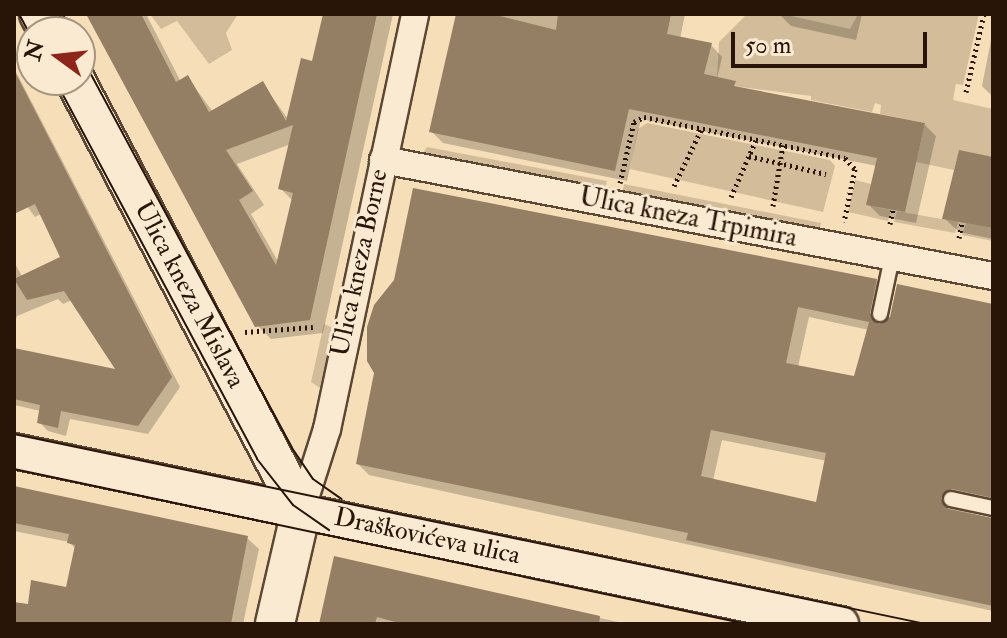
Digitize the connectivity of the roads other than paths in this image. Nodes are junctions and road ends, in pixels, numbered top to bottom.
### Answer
1 (415, 14) edge
2 (83, 96) edge
3 (383, 160) junction
4 (892, 257) junction
5 (993, 276) edge
6 (880, 314) dead end
7 (14, 451) edge
8 (951, 499) dead end
9 (993, 508) edge
10 (301, 511) junction
11 (832, 623) edge
12 (275, 624) edge

1 - 3 street, Ulica kneza Borne
2 - 10 main road, Ulica kneza Mislava
3 - 4 street, Ulica kneza Trpimira
3 - 10 street, Ulica kneza Borne
4 - 5 street, Ulica kneza Trpimira
4 - 6 lane
7 - 10 street, Draškovićeva ulica
8 - 9 lane
10 - 11 street, Draškovićeva ulica
10 - 12 main road

